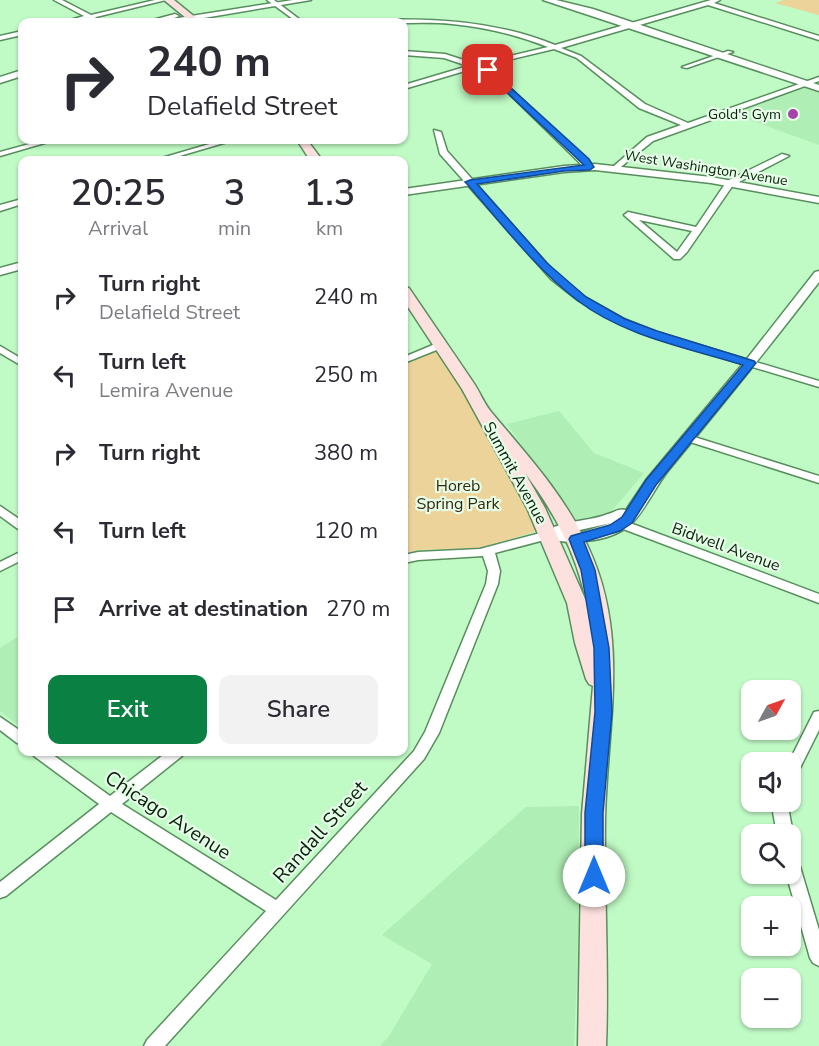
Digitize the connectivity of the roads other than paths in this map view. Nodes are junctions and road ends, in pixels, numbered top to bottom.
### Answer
1 (57, 0) edge
2 (163, 0) edge
3 (168, 0) edge
4 (308, 0) edge
5 (547, 0) edge
6 (568, 0) edge
7 (717, 0) edge
8 (275, 2) edge
9 (709, 3) junction
10 (90, 17) junction
11 (85, 18) edge
12 (191, 18) edge
13 (295, 18) edge
14 (408, 21) edge
15 (636, 24) junction
16 (18, 34) edge
17 (0, 38) edge
18 (819, 38) edge
19 (556, 47) junction
20 (408, 53) edge
21 (725, 53) junction
22 (477, 65) junction
23 (685, 67) dead end
24 (18, 69) edge
25 (0, 74) edge
26 (18, 74) edge
27 (0, 80) edge
28 (815, 82) edge
29 (408, 86) edge
30 (688, 126) junction
31 (437, 132) dead end
32 (35, 144) edge
33 (204, 144) edge
34 (0, 153) edge
35 (170, 156) edge
36 (785, 156) dead end
37 (590, 167) junction
38 (617, 168) junction
39 (470, 182) junction
40 (730, 183) junction
41 (408, 191) edge
42 (819, 200) edge
43 (18, 202) edge
44 (0, 208) edge
45 (698, 230) junction
46 (18, 266) edge
47 (0, 273) edge
48 (819, 273) edge
49 (408, 297) edge
50 (440, 345) junction
51 (0, 349) edge
52 (408, 358) edge
53 (18, 360) edge
54 (750, 363) junction
55 (819, 384) edge
56 (482, 412) junction
57 (688, 438) junction
58 (819, 480) edge
59 (636, 504) junction
60 (0, 510) edge
61 (18, 523) edge
62 (622, 524) junction
63 (572, 533) junction
64 (548, 535) junction
65 (488, 552) junction
66 (18, 557) edge
67 (408, 558) edge
68 (0, 567) edge
69 (819, 599) edge
70 (603, 703) junction
71 (819, 716) edge
72 (0, 722) edge
73 (18, 736) edge
74 (801, 752) edge
75 (44, 756) edge
76 (172, 756) edge
77 (110, 804) junction
78 (797, 884) edge
79 (0, 891) edge
80 (277, 910) junction
81 (819, 958) edge
82 (153, 1046) edge
83 (592, 1046) edge

1 - 10 street
2 - 10 street
3 - 12 main road
4 - 8 street
5 - 15 street
6 - 15 street
7 - 9 street
8 - 12 street
8 - 13 street
9 - 15 street
9 - 18 street
10 - 11 street
14 - 19 street
15 - 19 street
15 - 21 street
16 - 17 street
19 - 22 street
19 - 30 street
20 - 22 street
21 - 23 street
21 - 28 street
22 - 29 street
22 - 37 street
24 - 25 street
26 - 27 street
28 - 30 street
30 - 38 street
31 - 39 street
32 - 34 street
33 - 35 street
36 - 40 street
37 - 38 street, West Washington Avenue
37 - 39 street, West Washington Avenue
38 - 40 street, West Washington Avenue
39 - 41 street, West Washington Avenue
39 - 54 street
40 - 42 street, West Washington Avenue
40 - 45 street
43 - 44 street
45 - 45 street
46 - 47 street
48 - 54 street
49 - 50 main road, Summit Avenue
50 - 52 street
50 - 56 main road, Summit Avenue
51 - 53 street
54 - 55 street
54 - 57 street
56 - 63 main road, Summit Avenue
56 - 64 main road, Summit Avenue
57 - 58 street
57 - 59 street
59 - 62 street
59 - 63 street
60 - 61 street
62 - 63 street
62 - 69 street, Bidwell Avenue
63 - 64 street
63 - 70 main road, Summit Avenue
64 - 65 street
64 - 70 main road, Summit Avenue
65 - 67 street
65 - 80 street, Randall Street
66 - 68 street
70 - 83 main road, Summit Avenue
71 - 74 street
72 - 73 street
75 - 77 street, Chicago Avenue
76 - 77 street
77 - 79 street
77 - 80 street, Chicago Avenue
78 - 81 street
80 - 82 street, Randall Street

